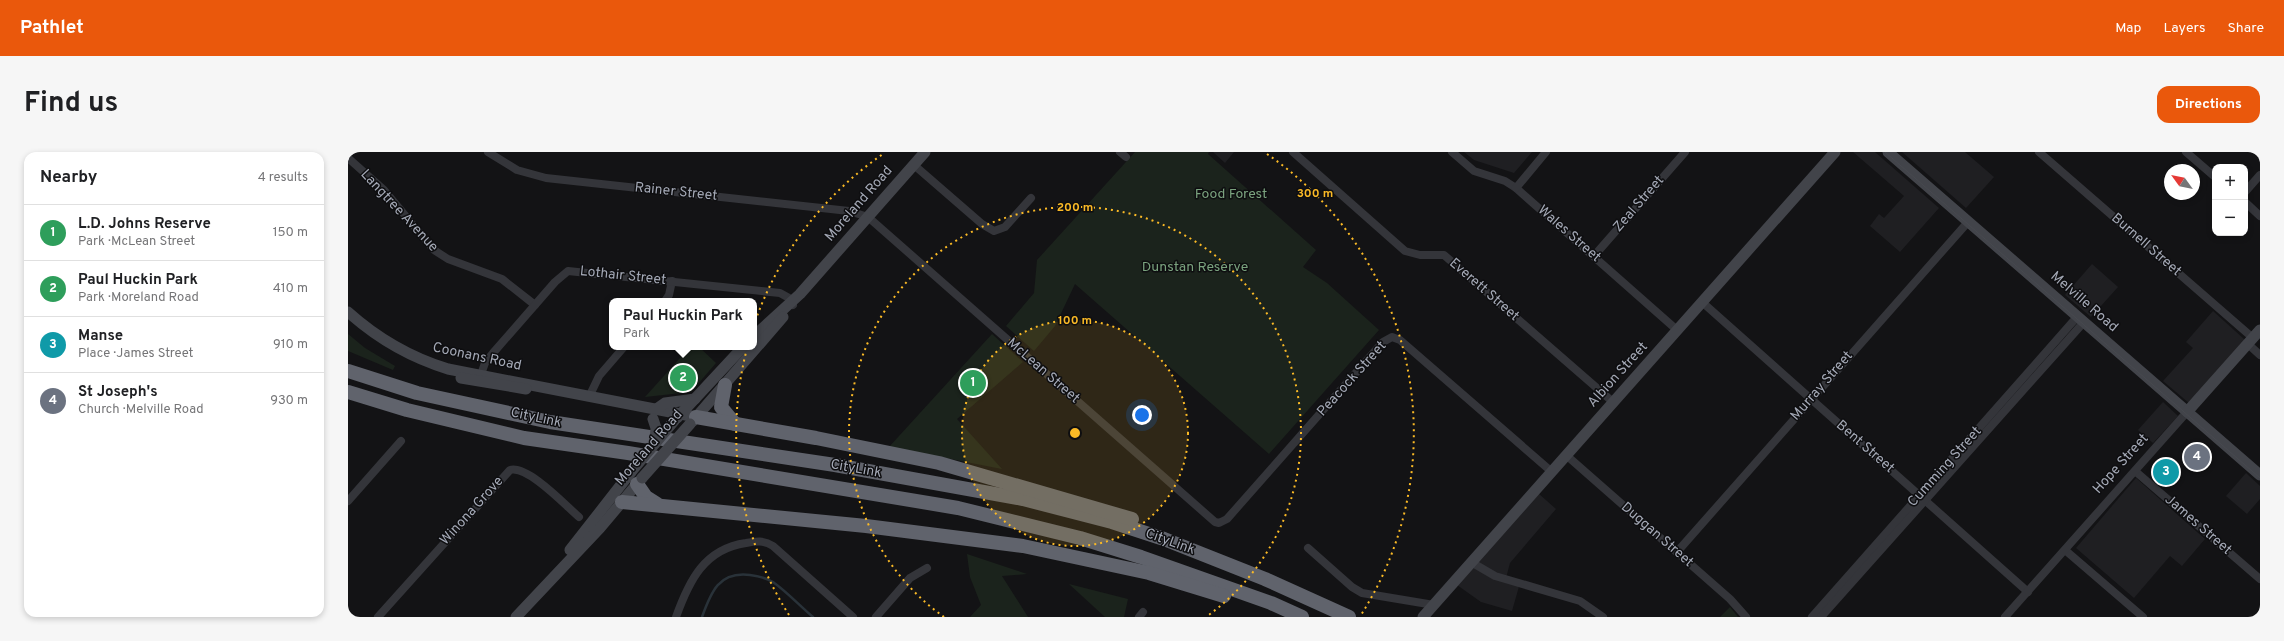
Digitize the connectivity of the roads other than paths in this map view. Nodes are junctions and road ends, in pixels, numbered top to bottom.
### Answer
1 (488, 152) edge
2 (925, 152) edge
3 (1293, 152) edge
4 (1452, 152) edge
5 (1546, 152) edge
6 (1685, 152) edge
7 (1835, 152) edge
8 (1888, 152) edge
9 (2039, 152) edge
10 (2186, 152) edge
11 (348, 158) edge
12 (914, 164) junction
13 (2212, 174) edge
14 (2260, 175) edge
15 (1516, 188) junction
16 (2248, 189) edge
17 (1031, 198) dead end
18 (2248, 205) edge
19 (2260, 216) edge
20 (868, 217) junction
21 (1968, 222) junction
22 (1594, 256) junction
23 (672, 281) junction
24 (667, 298) edge
25 (795, 300) junction
26 (1702, 302) junction
27 (535, 305) junction
28 (348, 312) edge
29 (348, 319) edge
30 (2081, 320) junction
31 (1678, 330) junction
32 (757, 333) edge
33 (2254, 338) edge
34 (757, 345) edge
35 (621, 350) edge
36 (741, 350) edge
37 (753, 350) edge
38 (2260, 355) edge
39 (348, 371) edge
40 (479, 378) junction
41 (724, 385) junction
42 (348, 392) edge
43 (589, 397) junction
44 (695, 399) junction
45 (1811, 399) junction
46 (1614, 402) junction
47 (2187, 412) junction
48 (654, 415) junction
49 (677, 418) junction
50 (693, 420) junction
51 (735, 424) junction
52 (401, 441) dead end
53 (655, 443) junction
54 (1566, 456) junction
55 (2135, 471) junction
56 (1552, 472) junction
57 (2260, 476) edge
58 (637, 477) junction
59 (1922, 498) junction
60 (348, 501) edge
61 (622, 502) junction
62 (672, 506) junction
63 (579, 517) dead end
64 (1219, 523) joint
65 (1308, 548) dead end
66 (2065, 550) junction
67 (1677, 552) junction
68 (1471, 562) junction
69 (926, 568) dead end
70 (1265, 579) junction
71 (2260, 579) edge
72 (2028, 592) junction
73 (1834, 598) junction
74 (1434, 605) junction
75 (1425, 615) edge
76 (378, 617) edge
77 (516, 617) edge
78 (676, 617) edge
79 (853, 617) edge
80 (876, 617) edge
81 (1291, 617) edge
82 (1302, 617) edge
83 (1349, 617) edge
84 (1603, 617) edge
85 (1746, 617) edge
86 (1812, 617) edge
87 (1822, 617) edge
88 (2005, 617) edge
89 (2143, 617) edge

1 - 20 street, Rainer Street
2 - 12 main road, Moreland Road
3 - 46 street, Everett Street
4 - 15 street, Wales Street
5 - 15 street
6 - 22 street, Zeal Street
7 - 26 main road, Albion Street
8 - 21 main road, Melville Road
9 - 33 street, Burnell Street
10 - 13 street
11 - 27 street, Langtree Avenue
12 - 17 street
12 - 20 main road, Moreland Road
14 - 16 street
15 - 22 street, Wales Street
18 - 19 street
20 - 25 main road, Moreland Road
20 - 64 street, McLean Street
21 - 30 main road, Melville Road
21 - 45 street, Murray Street
22 - 31 street, Wales Street
23 - 24 street
23 - 25 street, Lothair Street
23 - 27 street, Lothair Street
25 - 32 main road, Moreland Road
25 - 34 main road, Moreland Road
26 - 31 main road, Albion Street
26 - 45 street, Bent Street
27 - 40 street, Lothair Street
28 - 40 main road, Coonans Road
29 - 40 main road, Coonans Road
30 - 47 main road, Melville Road
30 - 59 street, Cumming Street
31 - 46 main road, Albion Street
33 - 38 street, Burnell Street
33 - 47 main road, Hope Street
35 - 43 street
36 - 44 main road, Moreland Road
37 - 41 main road, Moreland Road
39 - 70 highway, CityLink
40 - 43 main road, Coonans Road
41 - 50 main road, Moreland Road
41 - 51 highway
42 - 82 highway, CityLink
43 - 48 main road, Coonans Road
44 - 48 main road
44 - 49 main road, Moreland Road
45 - 59 street, Bent Street
45 - 67 street, Murray Street
46 - 54 main road, Albion Street
47 - 55 street, Hope Street
47 - 57 main road, Melville Road
48 - 49 main road
48 - 53 main road, bridge
49 - 50 main road
49 - 53 main road, Moreland Road, bridge
50 - 51 highway
50 - 58 main road, Moreland Road, bridge
51 - 70 highway
52 - 60 street
53 - 58 main road, Moreland Road, bridge
54 - 56 main road, Albion Street
54 - 67 street, Duggan Street
55 - 66 street, Hope Street
55 - 71 street, James Street
56 - 64 street, Peacock Street
56 - 68 main road, Albion Street
58 - 61 main road, Moreland Road
58 - 62 highway
58 - 77 main road, Moreland Road
59 - 72 street, Bent Street
59 - 73 street, Cumming Street
61 - 62 highway
61 - 77 main road, Moreland Road
62 - 81 highway
63 - 76 street, Winona Grove
65 - 74 street
66 - 72 street, Hope Street
66 - 89 street
67 - 85 street, Duggan Street
68 - 74 main road, Albion Street
68 - 84 street
69 - 80 street
70 - 83 highway, CityLink
72 - 88 street, Hope Street
73 - 86 street, Cumming Street
73 - 87 street, Cumming Street
74 - 75 main road, Albion Street
78 - 79 street

